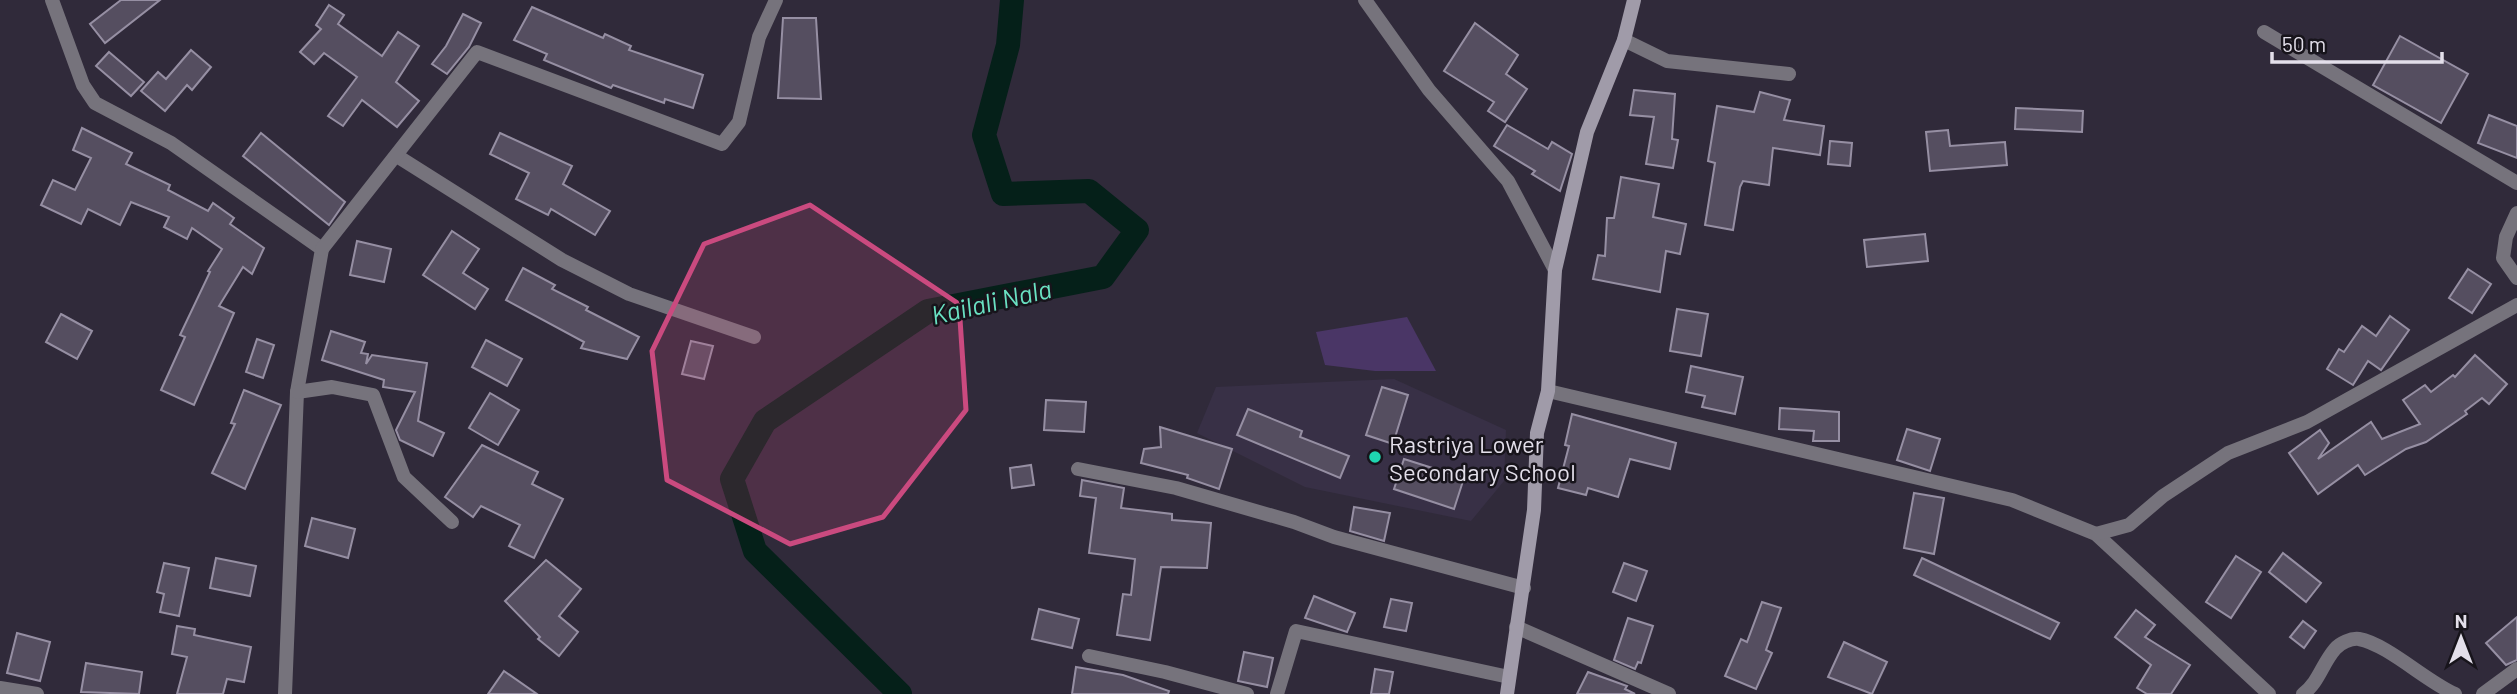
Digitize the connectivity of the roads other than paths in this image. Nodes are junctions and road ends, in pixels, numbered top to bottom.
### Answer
1 (52, 0) edge
2 (776, 0) edge
3 (1365, 0) edge
4 (1634, 0) edge
5 (2264, 32) dead end
6 (1624, 40) junction
7 (1789, 74) dead end
8 (397, 156) junction
9 (2517, 183) edge
10 (2517, 212) edge
11 (322, 249) junction
12 (1555, 270) junction
13 (2517, 278) edge
14 (2517, 305) edge
15 (754, 337) dead end
16 (1548, 391) junction
17 (297, 392) junction
18 (1078, 468) dead end
19 (452, 522) dead end
20 (2096, 534) junction
21 (1524, 588) junction
22 (1516, 627) junction
23 (1090, 656) dead end
24 (2517, 669) edge
25 (1509, 677) junction
26 (0, 688) edge
27 (37, 694) edge
28 (285, 694) edge
29 (1247, 694) edge
30 (1277, 694) edge
31 (1507, 694) edge
32 (1669, 694) edge
33 (2269, 694) edge
34 (2303, 694) edge
35 (2455, 694) edge
36 (2483, 694) edge

1 - 11 street
2 - 8 street
3 - 12 street
4 - 6 street
5 - 9 street
6 - 7 street
6 - 12 street
8 - 11 street
8 - 15 street
10 - 13 street
11 - 17 street
12 - 16 street
14 - 20 street
16 - 20 street
16 - 21 street
17 - 19 street
17 - 28 street
18 - 21 street
20 - 33 street
21 - 22 street
22 - 25 street
22 - 32 street
23 - 29 street
24 - 36 street
25 - 30 street
25 - 31 street
26 - 27 street
34 - 35 street

